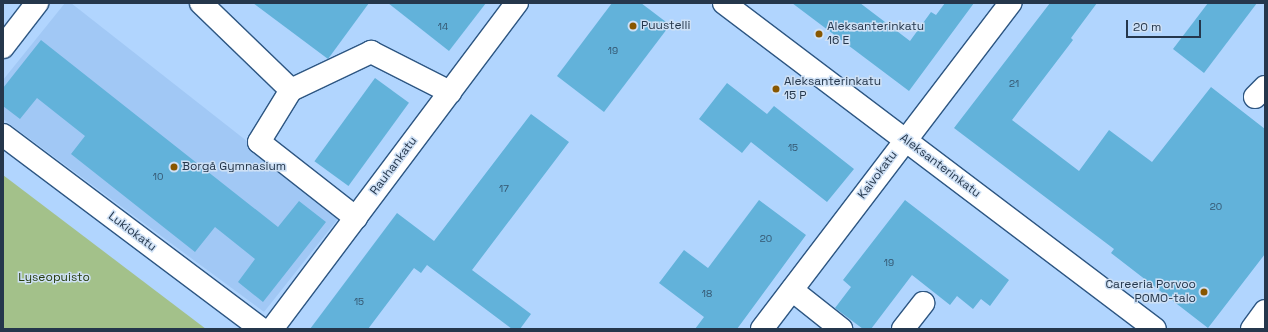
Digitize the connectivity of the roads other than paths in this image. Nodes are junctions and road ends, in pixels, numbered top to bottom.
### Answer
1 (37, 3) edge
2 (201, 3) edge
3 (517, 3) edge
4 (724, 3) edge
5 (1010, 3) edge
6 (3, 47) edge
7 (291, 90) junction
8 (450, 92) junction
9 (3, 135) edge
10 (905, 139) junction
11 (356, 218) junction
12 (792, 290) junction
13 (923, 303) dead end
14 (1265, 311) edge
15 (261, 329) edge
16 (272, 329) edge
17 (762, 329) edge
18 (841, 329) edge
19 (903, 329) edge
20 (1155, 329) edge
21 (1252, 329) edge

1 - 6 street
2 - 7 street
3 - 8 street, Rauhankatu
4 - 10 street, Aleksanterinkatu
5 - 10 street, Kaivokatu
7 - 8 street
7 - 11 street
8 - 11 street, Rauhankatu
9 - 15 street, Lukiokatu
10 - 12 street, Kaivokatu
10 - 20 street, Aleksanterinkatu
11 - 16 street, Rauhankatu
12 - 17 street, Kaivokatu
12 - 18 street
13 - 19 street
14 - 21 street

